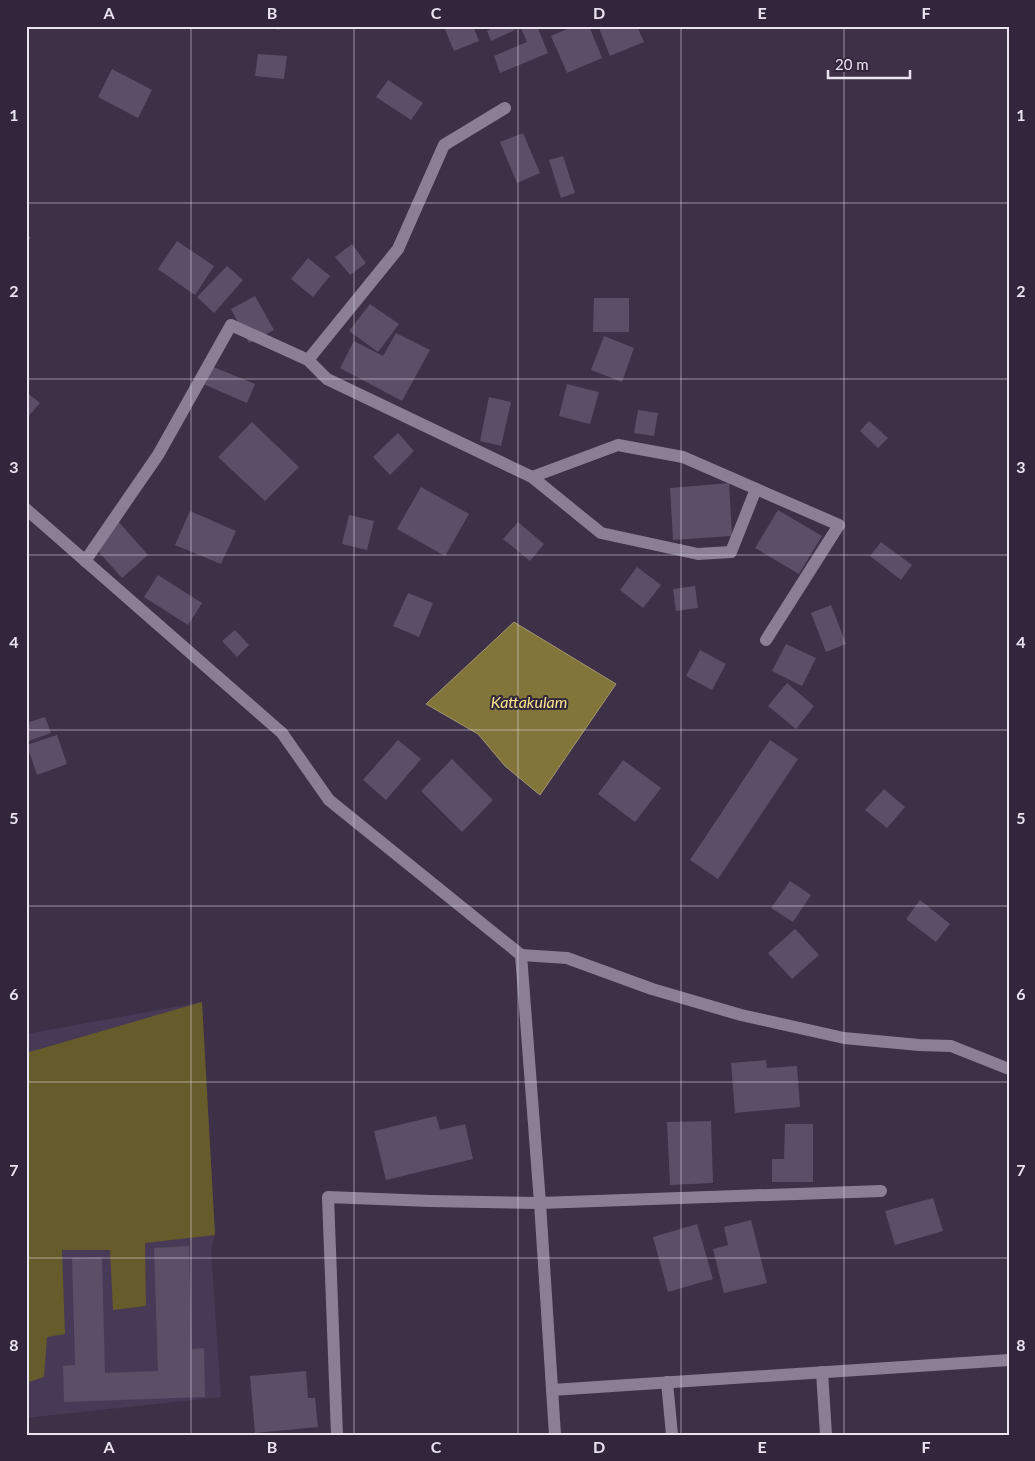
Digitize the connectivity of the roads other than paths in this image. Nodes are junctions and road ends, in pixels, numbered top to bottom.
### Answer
1 (505, 108) dead end
2 (308, 360) junction
3 (532, 477) junction
4 (756, 489) junction
5 (26, 509) edge
6 (85, 561) junction
7 (766, 640) dead end
8 (521, 955) junction
9 (1009, 1068) edge
10 (881, 1191) dead end
11 (540, 1203) junction
12 (1009, 1360) edge
13 (822, 1372) junction
14 (667, 1382) junction
15 (552, 1390) junction
16 (338, 1435) edge
17 (555, 1435) edge
18 (672, 1435) edge
19 (826, 1435) edge

1 - 2 street
2 - 3 street
2 - 6 street
3 - 4 street
3 - 4 street
4 - 7 street
5 - 6 street
6 - 8 street
8 - 9 street
8 - 11 street
10 - 11 street
11 - 15 street
11 - 16 street
12 - 13 street
13 - 14 street
13 - 19 street
14 - 15 street
14 - 18 street
15 - 17 street

